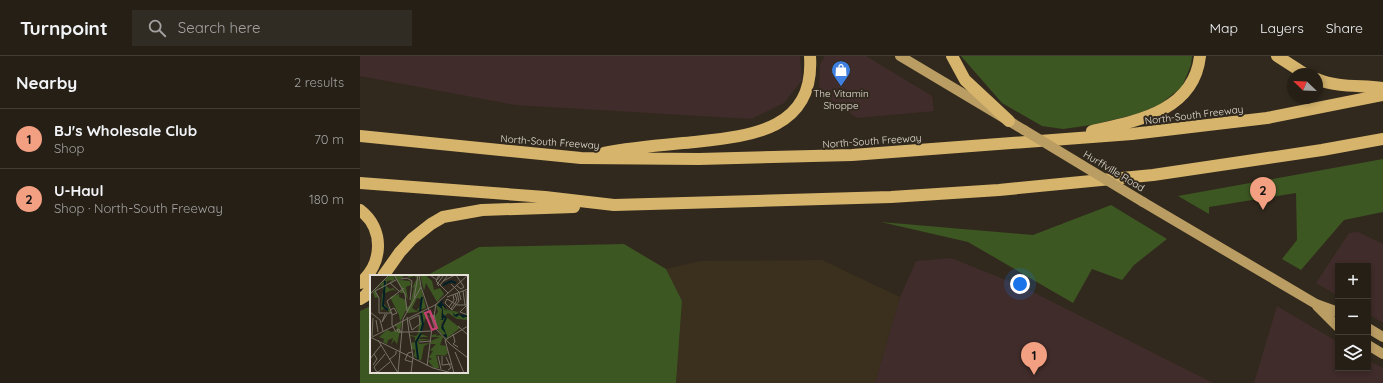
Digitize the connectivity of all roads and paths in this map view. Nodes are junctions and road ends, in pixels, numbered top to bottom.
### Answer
1 (810, 56) edge
2 (900, 56) edge
3 (952, 56) edge
4 (1200, 56) edge
5 (1277, 56) edge
6 (1294, 68) edge
7 (1323, 81) edge
8 (1383, 88) edge
9 (1383, 95) edge
10 (1009, 121) junction
11 (360, 136) edge
12 (1383, 139) edge
13 (1053, 140) junction
14 (581, 158) junction
15 (360, 183) edge
16 (614, 205) junction
17 (360, 210) edge
18 (384, 275) edge
19 (360, 283) edge
20 (370, 289) edge
21 (360, 299) edge
22 (1316, 304) junction
23 (1335, 311) edge
24 (1335, 324) edge
25 (1371, 330) edge
26 (1383, 337) edge
27 (1371, 347) edge
28 (1383, 354) edge

1 - 14 highway
2 - 10 main road, Hurffville Road
3 - 10 highway
4 - 13 highway
5 - 6 highway
7 - 8 highway
9 - 13 highway, North-South Freeway
10 - 22 main road, Hurffville Road, bridge
11 - 14 highway, North-South Freeway
12 - 16 highway
13 - 14 highway, North-South Freeway
15 - 16 highway
16 - 18 highway
17 - 19 highway
20 - 21 highway
22 - 23 main road, Hurffville Road
22 - 24 main road, Hurffville Road
25 - 26 main road
27 - 28 main road

